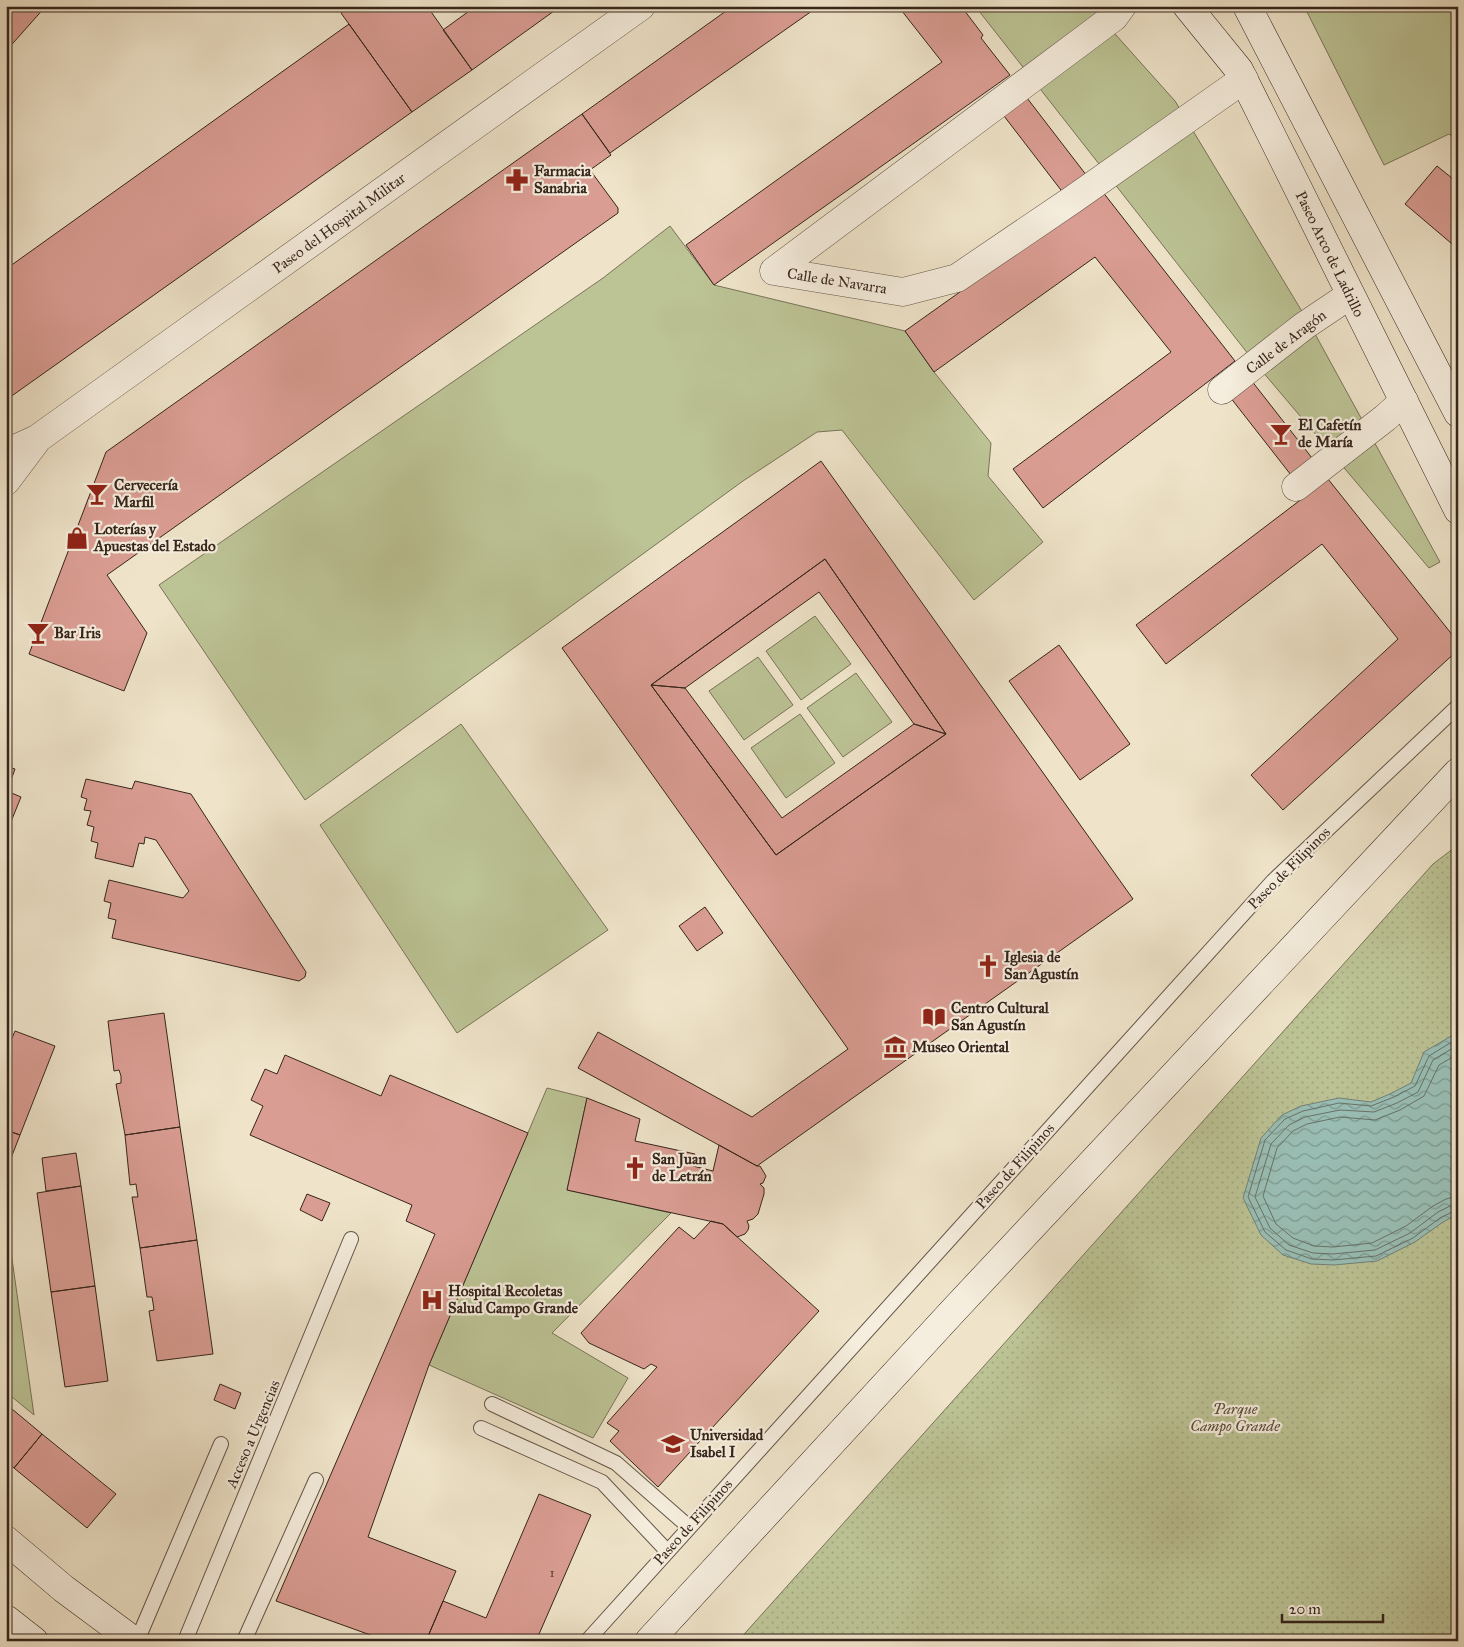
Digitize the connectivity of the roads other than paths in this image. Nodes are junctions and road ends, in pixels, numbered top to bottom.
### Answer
1 (641, 6) edge
2 (1122, 6) edge
3 (1187, 6) edge
4 (1247, 6) edge
5 (1244, 79) junction
6 (1350, 295) junction
7 (1222, 390) dead end
8 (1404, 400) junction
9 (1458, 413) edge
10 (37, 440) junction
11 (6, 453) edge
12 (6, 481) edge
13 (1296, 487) dead end
14 (1458, 510) edge
15 (1458, 706) edge
16 (1458, 772) edge
17 (351, 1239) dead end
18 (492, 1404) dead end
19 (481, 1428) dead end
20 (221, 1444) dead end
21 (316, 1480) dead end
22 (690, 1527) junction
23 (6, 1540) edge
24 (667, 1551) junction
25 (6, 1619) edge
26 (34, 1641) edge
27 (135, 1641) edge
28 (185, 1641) edge
29 (244, 1641) edge
30 (587, 1641) edge
31 (650, 1641) edge

1 - 10 street, Paseo del Hospital Militar
2 - 5 street, Calle de Navarra
3 - 5 street, Paseo Arco de Ladrillo
4 - 9 street
5 - 6 street, Paseo Arco de Ladrillo
6 - 7 street, Calle de Aragón
6 - 8 street, Paseo Arco de Ladrillo
8 - 13 street
8 - 14 street, Paseo Arco de Ladrillo
10 - 11 street, Paseo del Hospital Militar
10 - 12 street, Paseo del Hospital Militar
15 - 22 lane, Paseo de Filipinos
16 - 31 street
17 - 28 lane, Acceso a Urgencias
18 - 22 lane
19 - 24 lane
20 - 27 lane
21 - 29 lane
22 - 24 lane, Paseo de Filipinos
23 - 27 street
24 - 30 lane, Paseo de Filipinos
25 - 26 street

